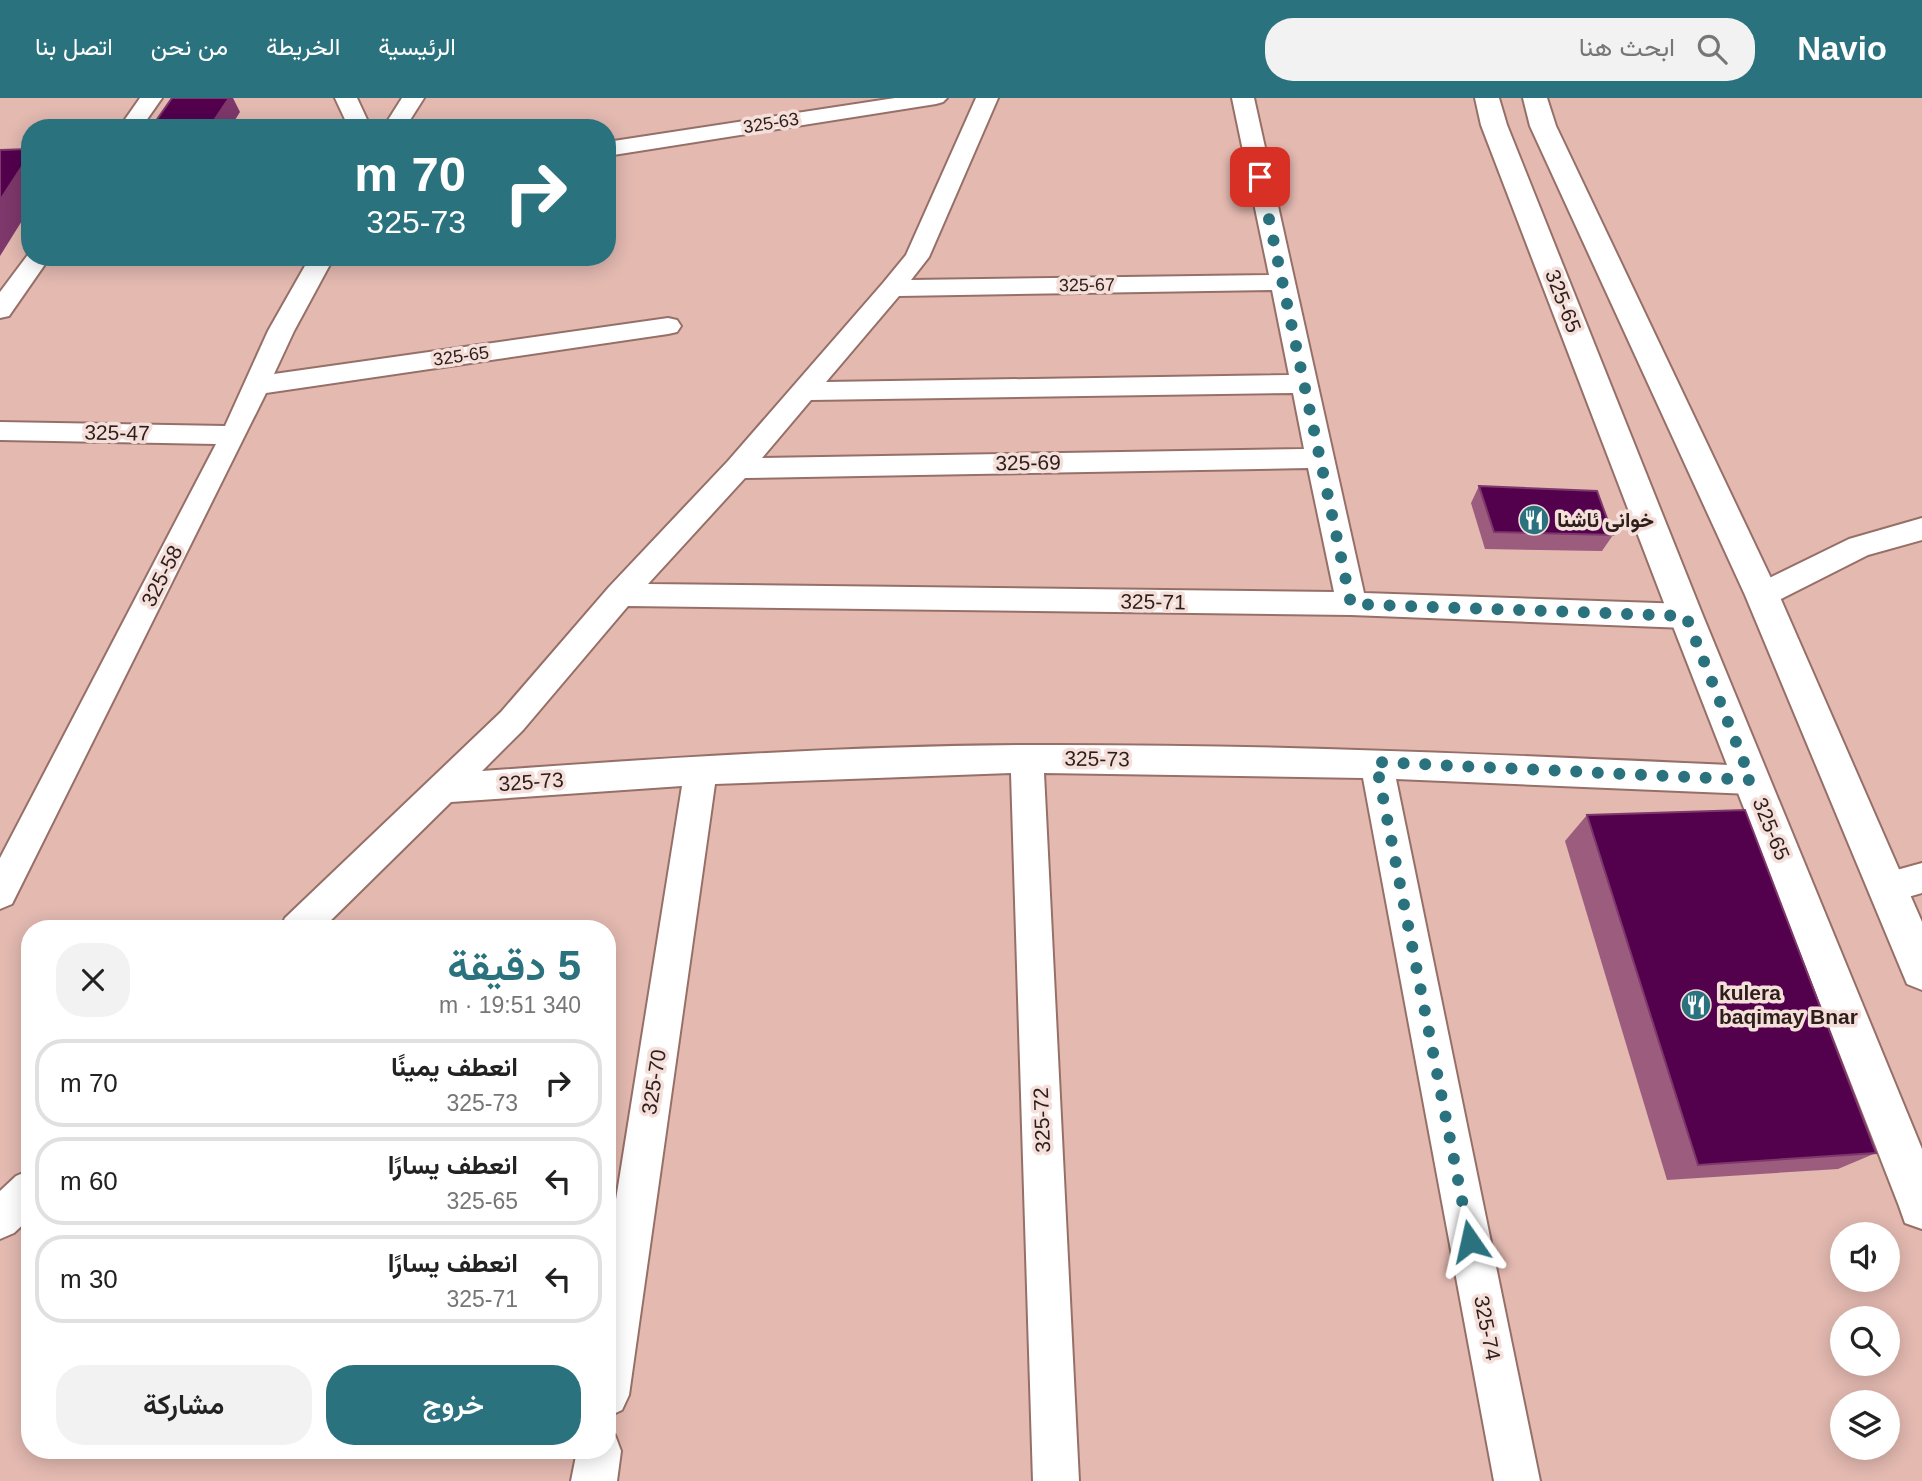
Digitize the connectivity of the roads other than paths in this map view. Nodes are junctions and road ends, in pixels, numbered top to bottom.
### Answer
1 (151, 98) edge
2 (346, 98) edge
3 (413, 98) edge
4 (936, 98) edge
5 (987, 98) edge
6 (1242, 98) edge
7 (1491, 112) edge
8 (1539, 112) edge
9 (136, 119) edge
10 (356, 119) edge
11 (400, 119) edge
12 (616, 148) edge
13 (31, 266) edge
14 (317, 266) edge
15 (1283, 282) junction
16 (892, 288) junction
17 (3, 302) edge
18 (668, 326) dead end
19 (1304, 384) junction
20 (254, 386) junction
21 (803, 391) junction
22 (0, 431) edge
23 (234, 435) junction
24 (1318, 458) junction
25 (738, 468) junction
26 (1922, 529) edge
27 (620, 595) junction
28 (1762, 595) junction
29 (1351, 604) junction
30 (1686, 616) junction
31 (1027, 759) junction
32 (1376, 762) junction
33 (701, 769) junction
34 (1751, 780) junction
35 (444, 788) junction
36 (1922, 878) edge
37 (1887, 887) junction
38 (0, 893) edge
39 (307, 920) edge
40 (1922, 970) edge
41 (21, 1199) edge
42 (1922, 1206) edge
43 (0, 1219) edge
44 (616, 1335) edge
45 (598, 1459) edge
46 (594, 1481) edge
47 (1056, 1481) edge
48 (1517, 1481) edge

1 - 9 street
2 - 10 street
3 - 11 street
4 - 12 street, 325-63
5 - 16 street
6 - 15 street
7 - 8 street
7 - 30 street, 325-65
8 - 28 street
13 - 17 street
14 - 20 street, 325-58
15 - 16 street, 325-67
15 - 19 street
16 - 21 street
18 - 20 street, 325-65
19 - 21 street
19 - 24 street
20 - 23 street, 325-58
21 - 25 street
22 - 23 street, 325-47
23 - 38 street, 325-58
24 - 25 street, 325-69
24 - 29 street
25 - 27 street
26 - 28 street
27 - 29 street, 325-71
27 - 35 street
28 - 37 street
29 - 30 street, 325-71
30 - 34 street, 325-65
31 - 32 street, 325-73
31 - 33 street, 325-73
31 - 47 street, 325-72
32 - 34 street, 325-73
32 - 48 street, 325-74
33 - 35 street, 325-73
33 - 44 street, 325-70
34 - 42 street, 325-65
35 - 39 street
36 - 37 street
37 - 40 street
41 - 43 street
45 - 46 street

